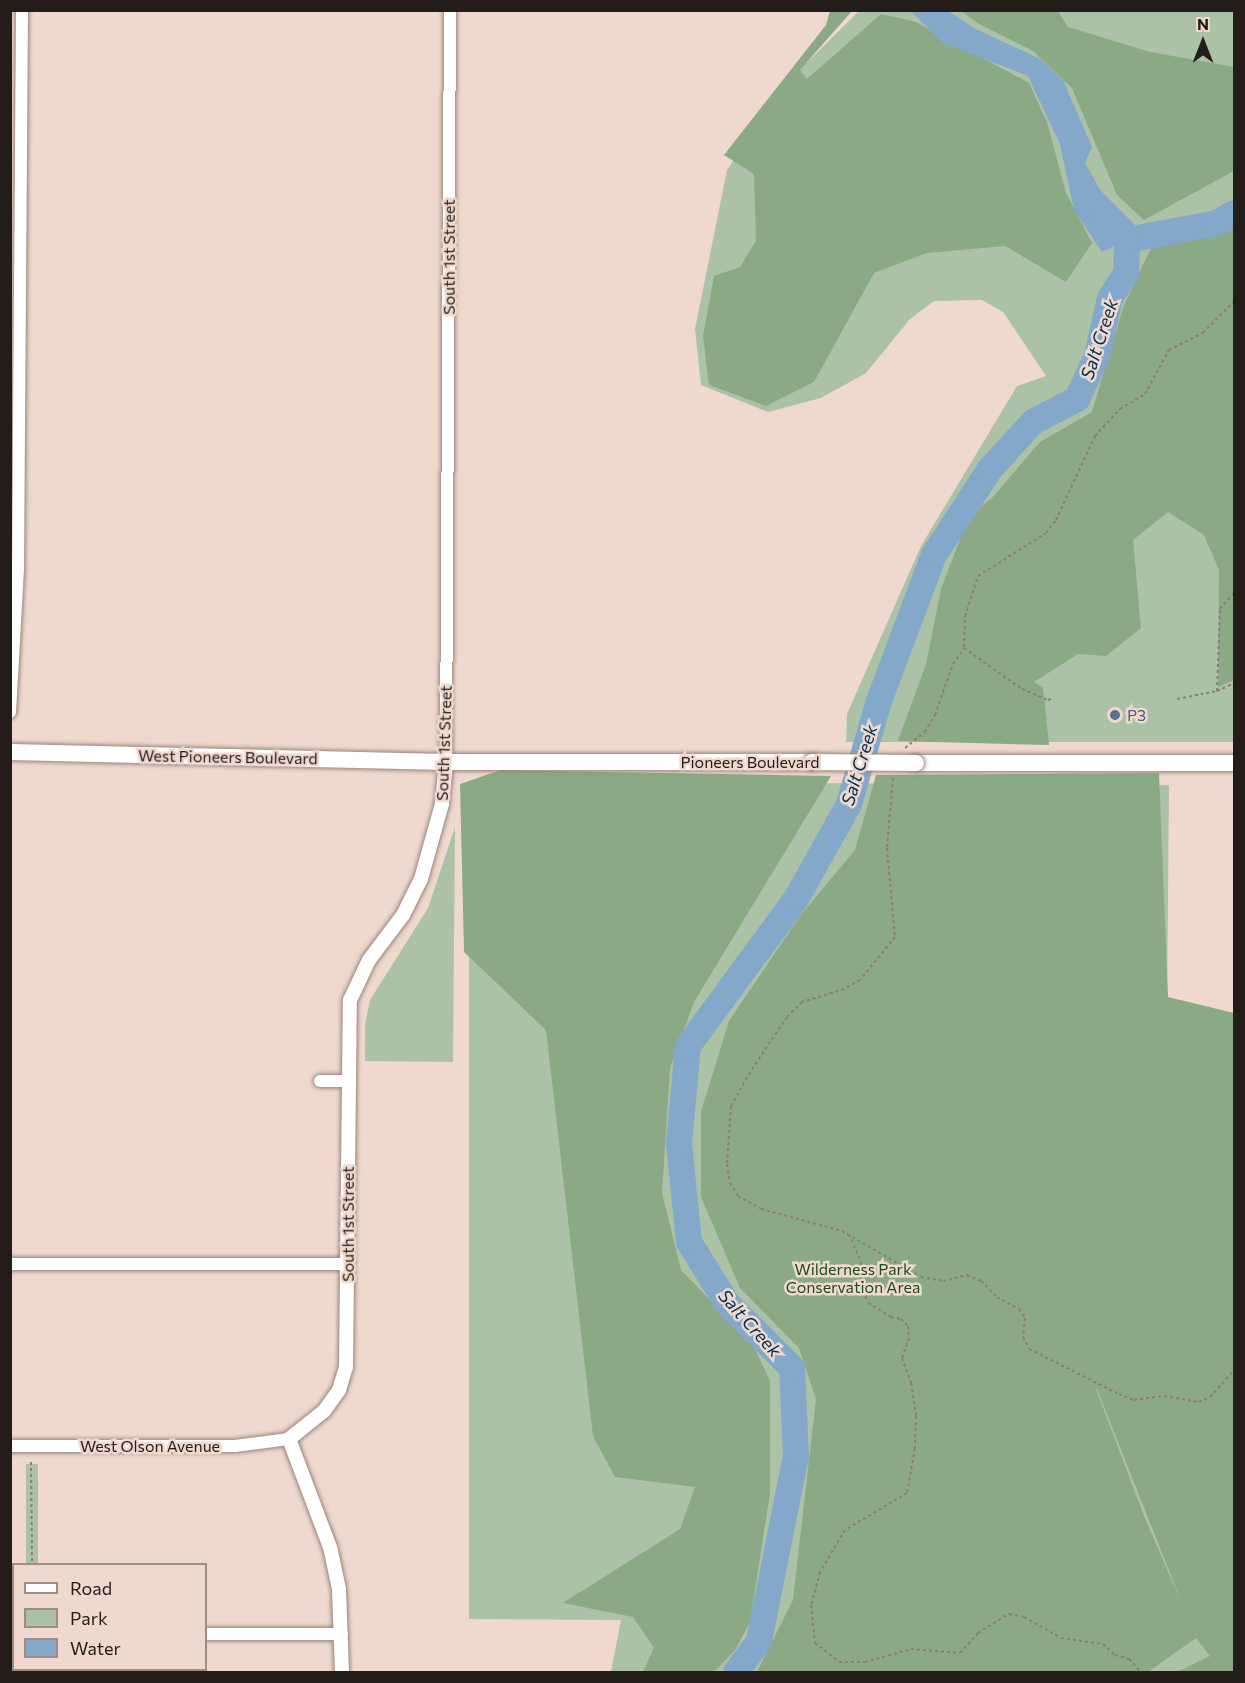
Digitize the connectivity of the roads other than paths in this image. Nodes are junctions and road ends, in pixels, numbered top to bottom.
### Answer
1 (22, 10) edge
2 (450, 10) edge
3 (10, 712) edge
4 (10, 752) edge
5 (446, 762) junction
6 (1234, 763) edge
7 (320, 1081) dead end
8 (347, 1081) junction
9 (10, 1264) edge
10 (348, 1264) junction
11 (289, 1439) junction
12 (10, 1446) edge
13 (207, 1634) edge
14 (342, 1634) junction
15 (342, 1672) edge

1 - 3 street
2 - 5 street, South 1st Street
4 - 5 main road, West Pioneers Boulevard
5 - 6 main road, Pioneers Boulevard, bridge
5 - 8 street, South 1st Street
7 - 8 street
8 - 10 street, South 1st Street
9 - 10 street
10 - 11 street, South 1st Street
11 - 12 street, West Olson Avenue
11 - 14 street
13 - 14 street
14 - 15 street

